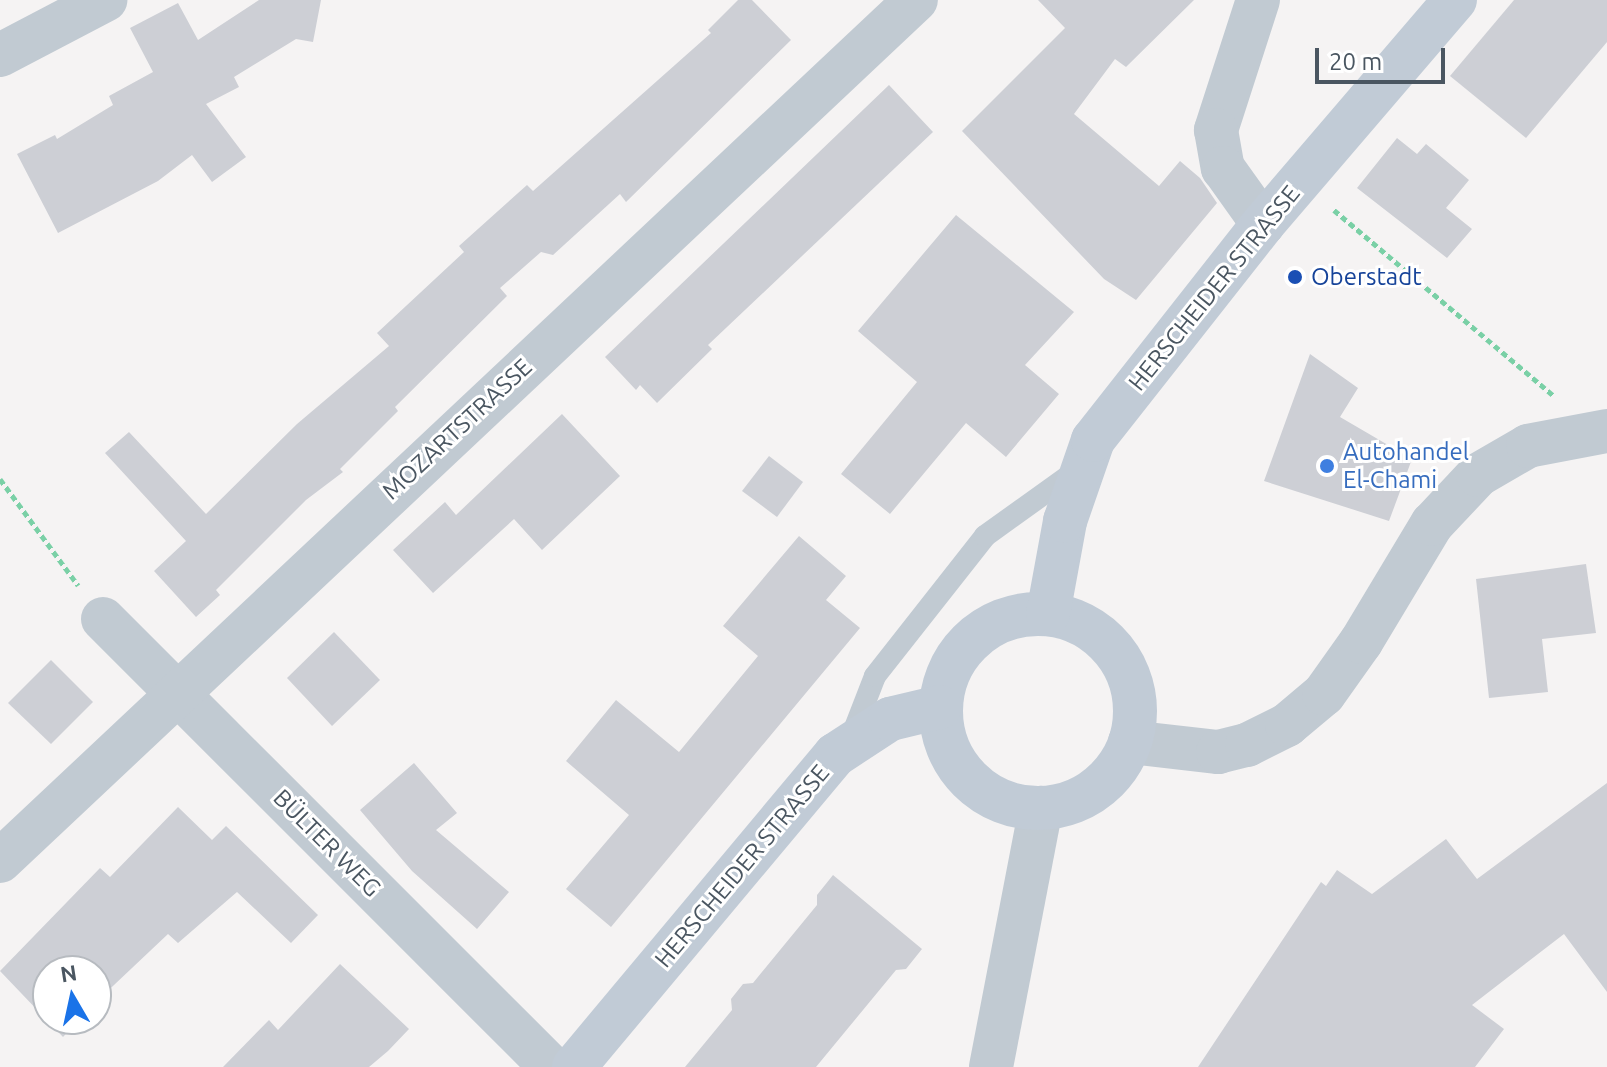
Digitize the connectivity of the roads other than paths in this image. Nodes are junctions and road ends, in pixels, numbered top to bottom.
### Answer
1 (105, 0) edge
2 (916, 0) edge
3 (1258, 0) edge
4 (1455, 0) edge
5 (0, 55) edge
6 (1263, 224) junction
7 (1595, 431) edge
8 (1081, 467) junction
9 (1048, 614) junction
10 (103, 619) road end
11 (175, 692) junction
12 (940, 707) junction
13 (849, 742) junction
14 (1130, 742) junction
15 (1041, 808) junction
16 (0, 861) edge
17 (551, 1067) edge
18 (574, 1067) edge
19 (991, 1067) edge

1 - 5 street
2 - 11 street, MOZARTSTRASSE
3 - 6 street
4 - 6 main road, HERSCHEIDER STRASSE
6 - 8 main road, HERSCHEIDER STRASSE
7 - 14 street
8 - 9 main road, HERSCHEIDER STRASSE
8 - 13 lane
9 - 12 main road
9 - 14 main road
10 - 11 street, BÜLTER WEG
11 - 16 street, MOZARTSTRASSE
11 - 17 street, BÜLTER WEG
12 - 13 main road, HERSCHEIDER STRASSE
12 - 15 main road
13 - 18 main road, HERSCHEIDER STRASSE
14 - 15 main road
15 - 19 street

